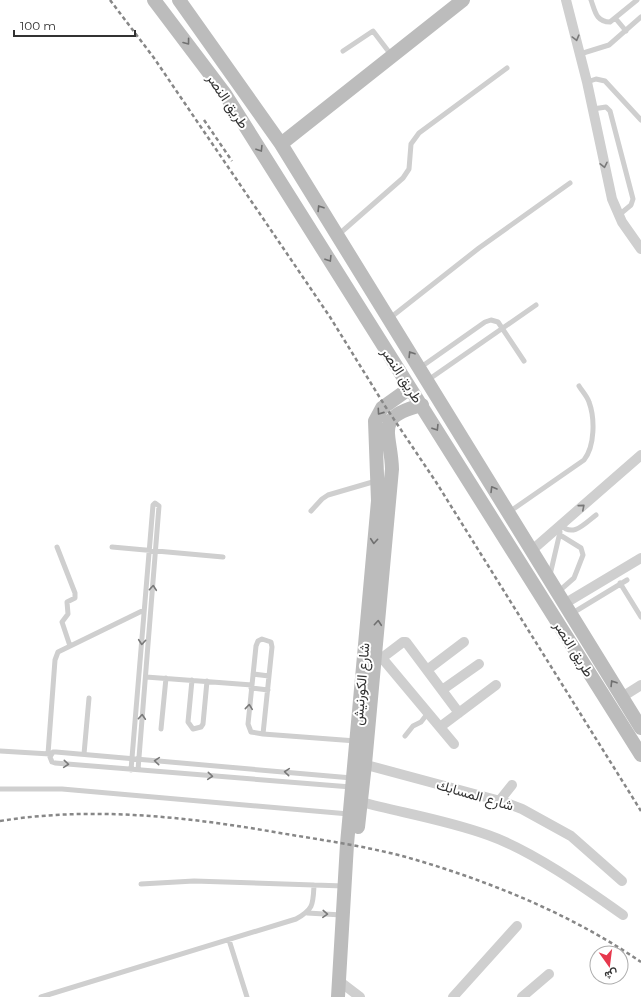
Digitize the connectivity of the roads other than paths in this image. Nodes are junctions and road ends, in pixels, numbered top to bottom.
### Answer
1 (154, 0) edge
2 (179, 0) edge
3 (463, 0) edge
4 (566, 0) edge
5 (591, 0) edge
6 (637, 0) edge
7 (187, 12) junction
8 (641, 17) edge
9 (616, 19) junction
10 (173, 24) junction
11 (626, 31) junction
12 (343, 51) dead end
13 (580, 54) junction
14 (392, 56) junction
15 (507, 68) dead end
16 (587, 82) junction
17 (592, 109) junction
18 (640, 119) edge
19 (281, 144) junction
20 (570, 184) dead end
21 (618, 216) junction
22 (337, 236) junction
23 (641, 248) edge
24 (536, 305) dead end
25 (390, 318) junction
26 (502, 328) junction
27 (524, 361) dead end
28 (424, 374) junction
29 (579, 386) dead end
30 (410, 388) junction
31 (422, 405) junction
32 (641, 455) edge
33 (384, 482) junction
34 (311, 511) dead end
35 (508, 513) junction
36 (596, 515) dead end
37 (560, 529) junction
38 (57, 547) dead end
39 (112, 547) dead end
40 (149, 550) junction
41 (156, 551) junction
42 (531, 551) junction
43 (223, 557) dead end
44 (641, 558) edge
45 (549, 579) junction
46 (626, 580) dead end
47 (620, 584) junction
48 (564, 604) junction
49 (144, 610) junction
50 (144, 617) junction
51 (641, 617) edge
52 (150, 618) junction
53 (464, 642) dead end
54 (70, 646) junction
55 (378, 661) junction
56 (479, 664) dead end
57 (427, 670) junction
58 (253, 674) junction
59 (269, 676) junction
60 (138, 678) junction
61 (145, 678) junction
62 (166, 678) junction
63 (192, 680) junction
64 (207, 681) junction
65 (496, 685) dead end
66 (641, 686) edge
67 (252, 687) junction
68 (268, 690) junction
69 (442, 690) junction
70 (622, 697) junction
71 (89, 698) dead end
72 (428, 713) junction
73 (459, 713) junction
74 (637, 713) edge
75 (440, 727) junction
76 (641, 728) edge
77 (161, 729) dead end
78 (264, 734) junction
79 (405, 736) dead end
80 (357, 741) junction
81 (454, 744) dead end
82 (0, 751) edge
83 (50, 754) junction
84 (84, 754) junction
85 (641, 755) edge
86 (132, 759) junction
87 (139, 759) junction
88 (360, 763) junction
89 (252, 769) junction
90 (131, 770) junction
91 (138, 770) junction
92 (309, 774) junction
93 (252, 779) junction
94 (353, 783) junction
95 (308, 784) junction
96 (512, 785) dead end
97 (0, 789) edge
98 (500, 800) junction
99 (361, 802) junction
100 (350, 814) junction
101 (622, 881) dead end
102 (141, 884) dead end
103 (314, 885) junction
104 (348, 886) junction
105 (307, 913) junction
106 (347, 915) junction
107 (623, 915) dead end
108 (517, 926) dead end
109 (228, 940) junction
110 (549, 974) dead end
111 (344, 988) edge
112 (529, 995) edge
113 (41, 997) edge
114 (248, 997) edge
115 (338, 997) edge
116 (360, 997) edge
117 (453, 997) edge

1 - 10 main road, طريق النصر
2 - 7 main road, طريق النصر
3 - 14 main road
4 -> 13 street
5 - 9 lane
6 - 9 lane
7 - 10 main road
7 - 19 main road, طريق النصر
8 - 11 lane
9 - 11 lane
10 -> 30 main road, طريق النصر
11 - 13 lane
12 - 14 lane
13 - 16 street
14 - 19 main road
15 - 22 lane
16 - 17 street
16 - 18 lane
17 -> 21 street
17 - 21 lane
22 -> 19 main road, طريق النصر
20 - 25 lane
21 - 23 street
22 - 25 main road, طريق النصر
24 - 26 lane
28 -> 25 main road, طريق النصر
26 - 27 lane
26 - 28 lane
26 - 28 lane
35 -> 28 main road, طريق النصر
29 - 35 lane
30 - 31 main road, طريق النصر
30 -> 33 main road, شارع الكورنيش
31 - 33 main road, شارع الكورنيش
31 -> 85 main road, طريق النصر
37 -> 32 street
33 - 34 lane
55 -> 33 main road, شارع الكورنيش
33 -> 80 main road, شارع الكورنيش
35 - 42 main road, طريق النصر
36 - 37 lane
37 - 42 street
37 - 45 lane
37 - 48 lane
38 - 54 lane
39 - 40 lane
40 - 41 lane
40 - 41 lane
40 - 49 lane
41 - 43 lane
52 -> 41 lane
42 - 45 main road, طريق النصر
44 - 48 street
45 - 48 main road, طريق النصر
46 - 47 lane
47 - 48 lane
47 - 51 lane
70 -> 48 main road, طريق النصر
49 - 50 lane
49 - 54 lane
50 - 52 lane
50 -> 60 lane
52 - 61 lane
53 - 57 street
54 - 83 lane
55 - 57 street
55 - 72 street
55 - 88 main road, شارع الكورنيش
56 - 69 street
57 - 69 street
58 - 59 lane
58 - 59 lane
58 - 67 lane
59 - 68 lane
60 - 61 lane
60 - 86 lane
61 - 62 lane
87 -> 61 lane
62 - 63 lane
62 - 77 lane
63 - 64 lane
63 - 64 lane
64 - 67 lane
65 - 73 street
66 - 70 street
67 - 68 lane
78 -> 67 lane
68 - 78 lane
69 - 73 street
70 - 74 main road, طريق النصر
71 - 84 lane
72 - 75 street
72 - 79 lane
73 - 75 street
74 - 76 main road, طريق النصر
75 - 81 street
78 - 80 lane
80 - 88 main road, شارع الكورنيش
82 - 83 lane
83 - 84 lane
83 -> 90 lane
84 - 86 lane
86 - 87 lane
86 - 90 lane
89 -> 87 lane
87 - 91 lane
88 - 94 main road, شارع الكورنيش
88 - 98 street, شارع المسابك
88 - 99 main road, شارع الكورنيش
92 -> 89 lane
89 - 93 lane
90 - 91 lane
91 -> 93 lane
92 - 94 lane
92 - 95 lane
93 - 95 lane
94 - 95 lane
94 - 100 main road, شارع الكورنيش
96 - 98 street
97 - 100 lane
98 - 101 street, شارع المسابك
99 - 104 main road, شارع الكورنيش
99 - 107 street
100 - 104 main road, شارع الكورنيش
102 - 103 lane
103 - 104 lane
103 - 105 lane
104 - 106 main road, شارع الكورنيش
105 -> 106 lane
105 - 109 lane
106 - 111 main road, شارع الكورنيش
108 - 117 street
109 - 113 lane
109 - 114 lane
110 - 112 street
111 - 115 main road, شارع الكورنيش
111 - 116 street

